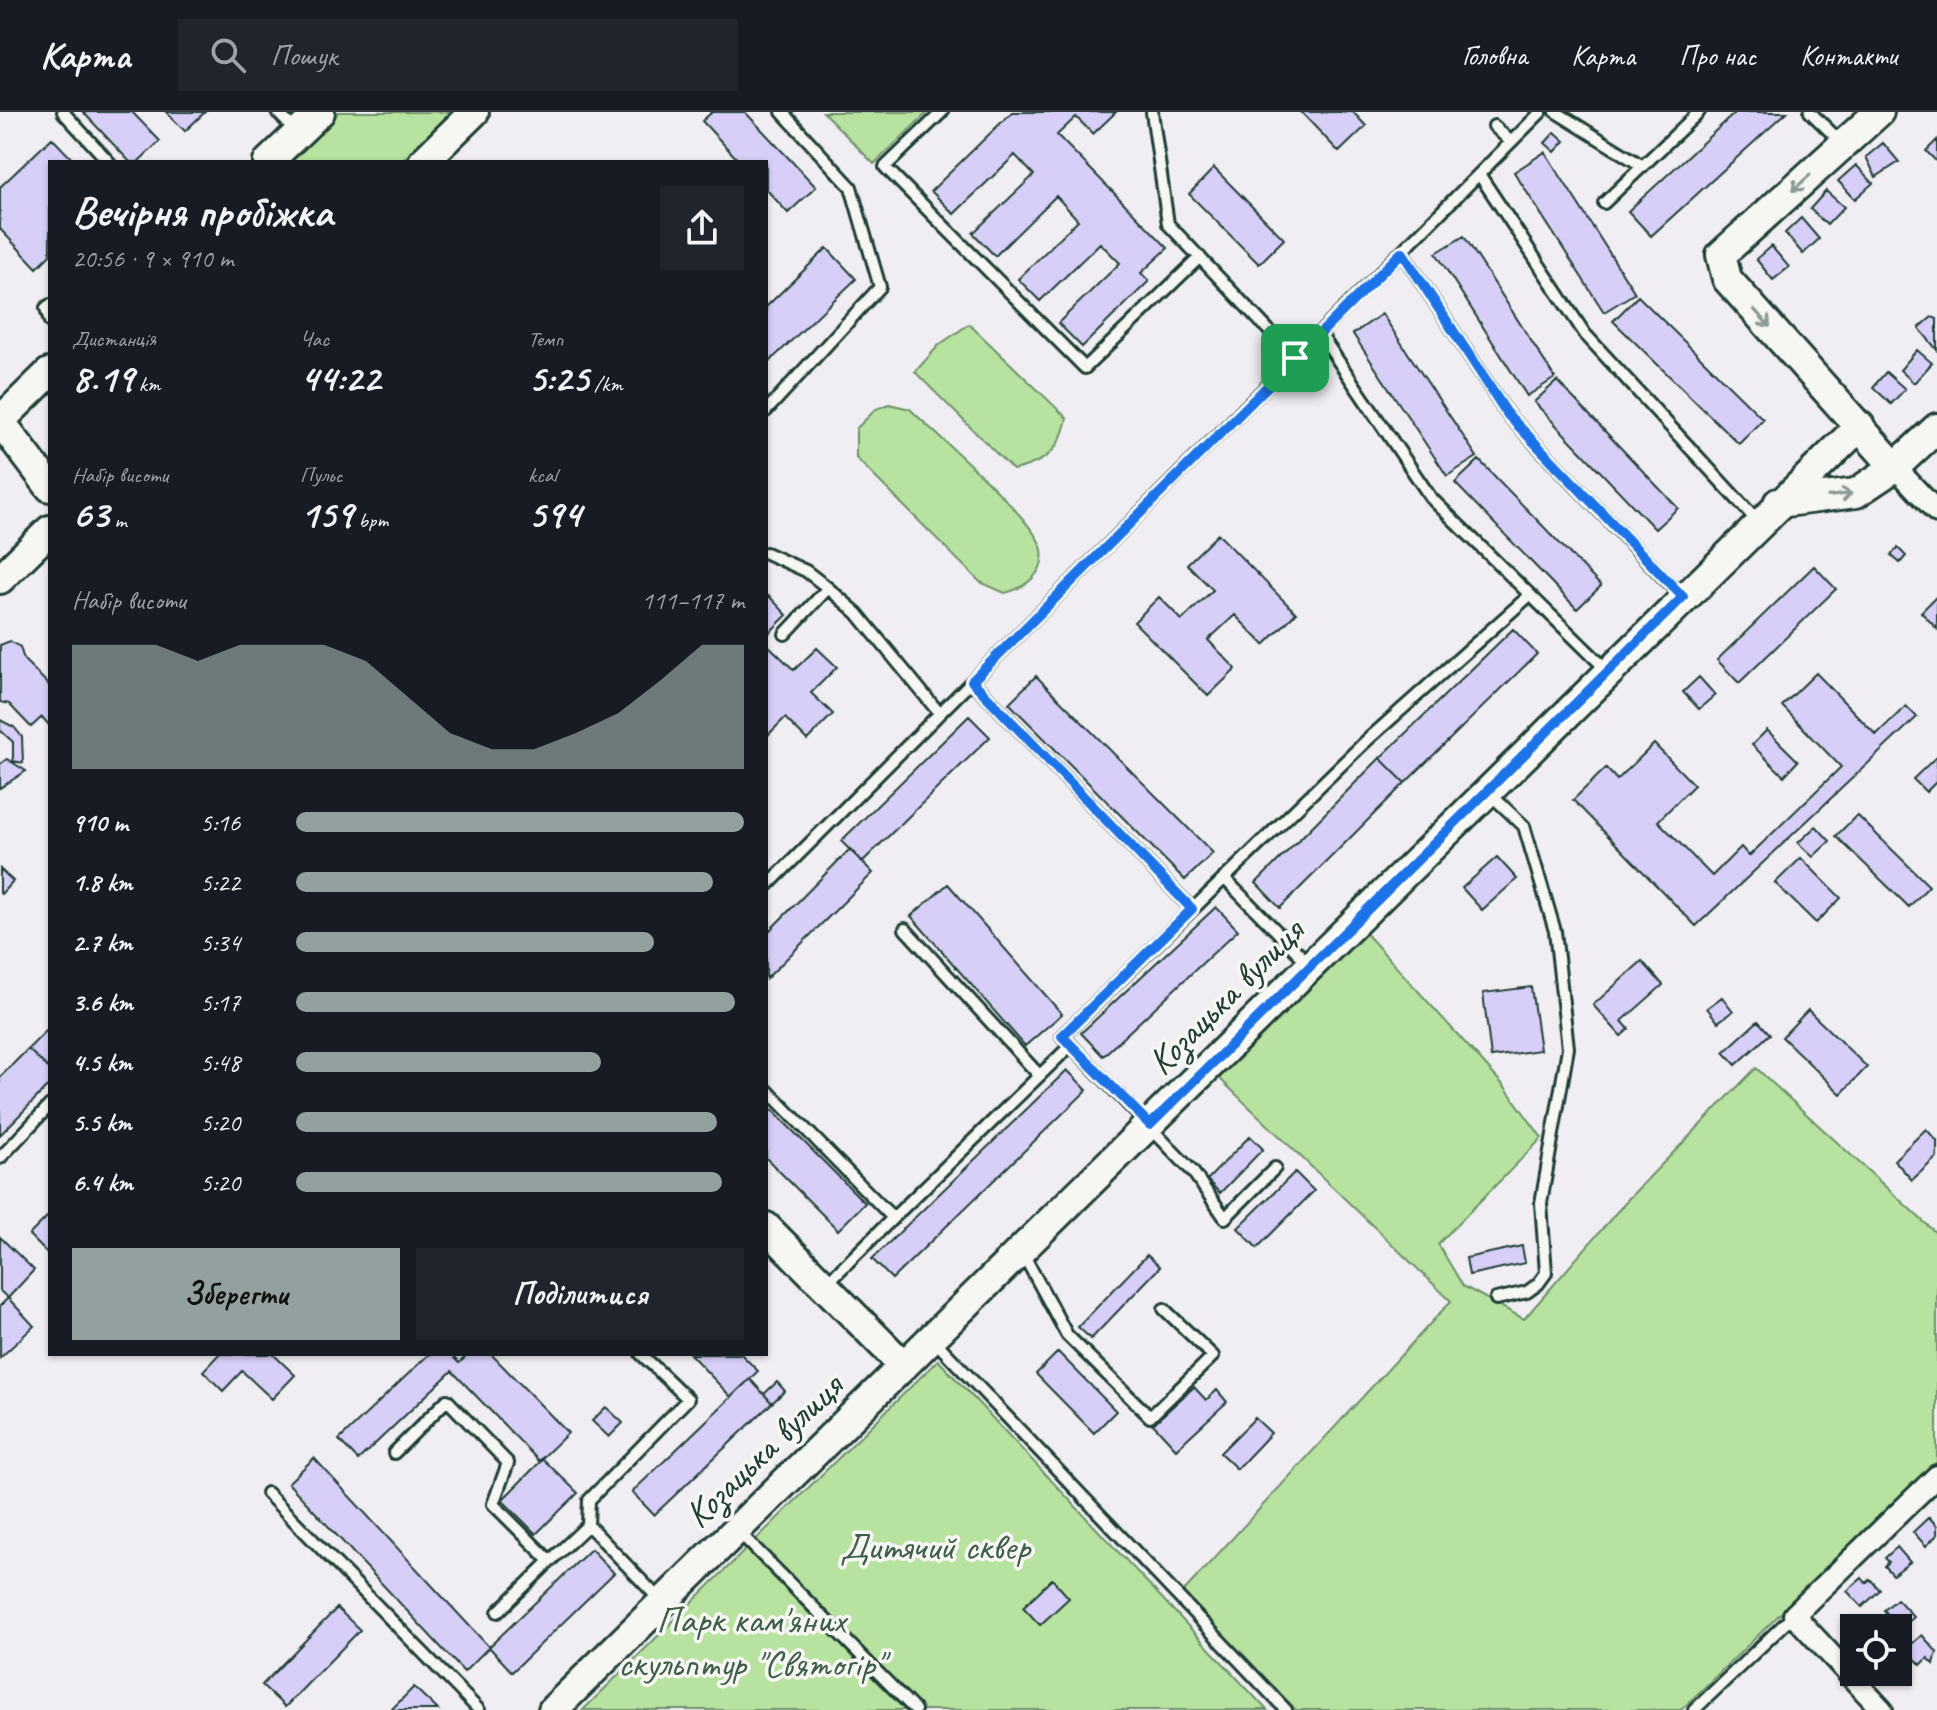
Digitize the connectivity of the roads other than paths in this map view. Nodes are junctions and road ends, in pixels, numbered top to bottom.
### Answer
1 (63, 112) edge
2 (277, 112) edge
3 (320, 112) edge
4 (782, 112) edge
5 (942, 112) edge
6 (1152, 112) edge
7 (1541, 112) edge
8 (1556, 112) edge
9 (1699, 112) edge
10 (1810, 112) edge
11 (1879, 112) edge
12 (462, 116) edge
13 (1494, 126) dead end
14 (298, 133) junction
15 (1511, 142) junction
16 (1844, 145) junction
17 (107, 160) edge
18 (270, 160) edge
19 (425, 160) edge
20 (1641, 165) junction
21 (1479, 174) junction
22 (1604, 203) dead end
23 (1402, 252) junction
24 (1200, 257) junction
25 (1320, 334) junction
26 (1295, 358) junction
27 (48, 375) edge
28 (768, 409) edge
29 (0, 421) edge
30 (1860, 426) junction
31 (1937, 428) edge
32 (1895, 467) junction
33 (48, 484) edge
34 (1937, 512) edge
35 (1768, 513) junction
36 (48, 532) edge
37 (768, 554) edge
38 (0, 579) edge
39 (828, 588) junction
40 (1530, 595) junction
41 (1683, 597) junction
42 (785, 634) dead end
43 (1608, 671) junction
44 (972, 681) junction
45 (940, 714) junction
46 (1486, 791) junction
47 (1224, 878) junction
48 (768, 885) edge
49 (1192, 909) junction
50 (905, 929) dead end
51 (1310, 965) junction
52 (1071, 1045) junction
53 (1039, 1075) junction
54 (768, 1091) edge
55 (48, 1107) edge
56 (1150, 1125) junction
57 (0, 1158) edge
58 (1275, 1168) dead end
59 (893, 1218) junction
60 (768, 1229) edge
61 (1021, 1250) junction
62 (824, 1286) junction
63 (1496, 1299) dead end
64 (1164, 1309) dead end
65 (931, 1338) junction
66 (643, 1356) edge
67 (903, 1365) junction
68 (394, 1453) dead end
69 (1937, 1476) edge
70 (267, 1493) dead end
71 (588, 1525) junction
72 (736, 1529) junction
73 (550, 1561) junction
74 (662, 1602) junction
75 (498, 1612) dead end
76 (1794, 1615) junction
77 (479, 1710) edge
78 (553, 1710) edge
79 (915, 1710) edge
80 (1286, 1710) edge
81 (1694, 1710) edge
82 (1882, 1710) edge

1 - 17 lane
2 - 14 lane
3 - 14 street
4 - 28 lane
5 - 24 lane
6 - 24 lane
7 - 15 lane
8 - 20 lane
9 - 20 lane
10 - 16 lane
11 - 16 street
12 - 19 street
13 - 15 lane
14 - 18 street
15 - 21 lane
16 -> 30 street
20 - 22 lane
21 - 23 lane
21 - 35 lane
23 - 25 lane
23 - 41 lane
24 - 26 lane
25 - 26 lane
25 - 40 lane
26 - 44 lane
27 - 29 street
29 - 33 street
30 - 32 street
30 - 35 street, Козацька вулиця
31 - 32 street
32 - 34 street
35 -> 32 street
35 - 41 street, Козацька вулиця
36 - 38 street
37 - 39 lane
39 - 42 lane
39 - 45 lane
40 - 43 lane
40 - 47 lane
41 - 43 street, Козацька вулиця
43 - 46 street, Козацька вулиця
44 - 45 lane
44 - 49 lane
45 - 48 lane
46 - 51 street, Козацька вулиця
46 - 63 lane
47 - 49 lane
47 - 51 lane
49 - 52 lane
50 - 53 lane
51 - 56 street, Козацька вулиця
52 - 53 lane
52 - 56 lane
53 - 59 lane
54 - 59 lane
55 - 57 lane
56 - 58 lane
56 - 61 street, Козацька вулиця
59 - 62 lane
60 - 62 street
61 - 64 lane
61 - 65 street, Козацька вулиця
62 - 67 street
65 - 67 street, Козацька вулиця
65 - 80 lane
66 - 71 lane
67 - 72 street, Козацька вулиця
68 - 73 lane
69 - 76 street
70 - 77 lane
71 - 73 lane
71 - 74 lane
72 - 74 street, Козацька вулиця
72 - 79 lane
73 - 75 lane
74 - 78 street, Козацька вулиця
76 - 81 lane
76 - 82 street

